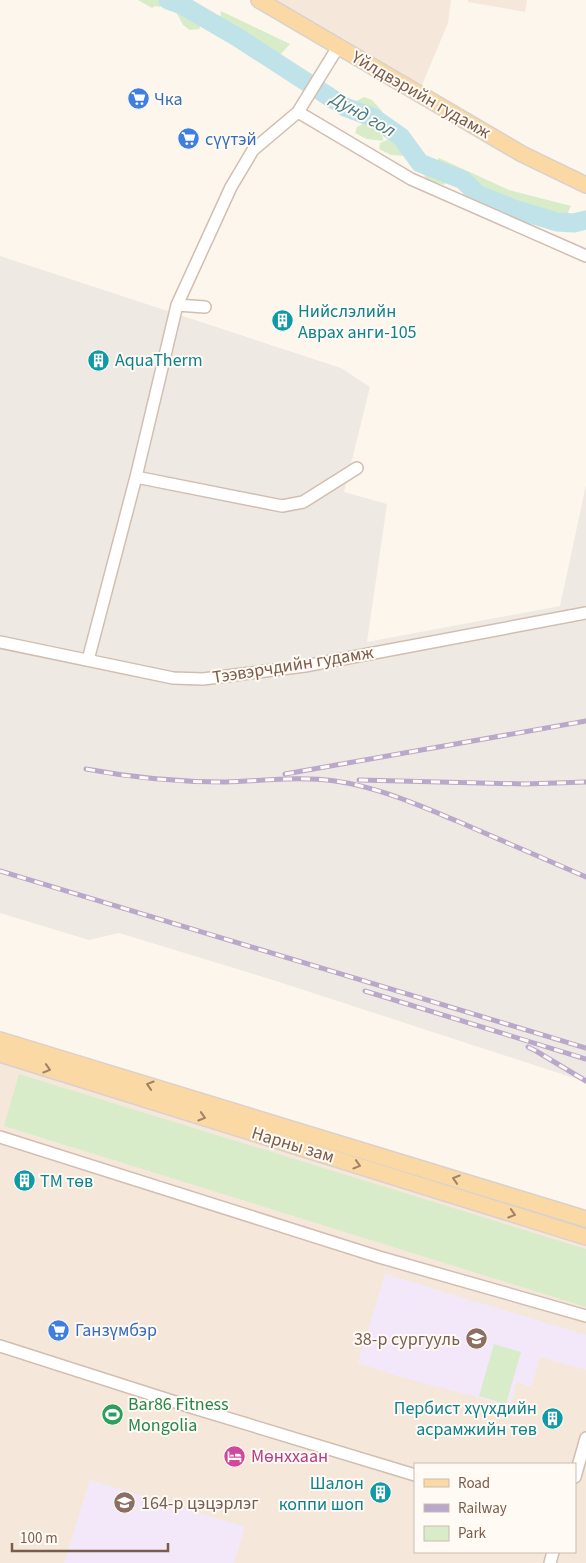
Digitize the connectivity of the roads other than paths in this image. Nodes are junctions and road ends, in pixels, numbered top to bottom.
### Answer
1 (259, 0) edge
2 (335, 53) junction
3 (301, 108) junction
4 (586, 185) edge
5 (586, 256) edge
6 (177, 306) junction
7 (205, 307) dead end
8 (357, 468) dead end
9 (136, 476) junction
10 (586, 613) edge
11 (0, 642) edge
12 (88, 660) junction
13 (0, 1040) edge
14 (0, 1054) edge
15 (0, 1137) edge
16 (586, 1219) edge
17 (586, 1237) edge
18 (586, 1316) edge
19 (0, 1346) edge
20 (586, 1438) edge
21 (576, 1473) edge
22 (414, 1475) edge

1 - 2 main road, Yйлдвэрийн гудамж
2 - 3 street
2 - 4 main road, Yйлдвэрийн гудамж
3 - 5 street
3 - 6 street
6 - 7 street
6 - 9 street
8 - 9 street
9 - 12 street
10 - 12 street, Тээвэрчдийн гудамж
11 - 12 street, Тээвэрчдийн гудамж
16 -> 13 main road, Нарны зам
14 -> 17 main road, Нарны зам
15 - 18 street
19 - 22 street
20 - 21 street

